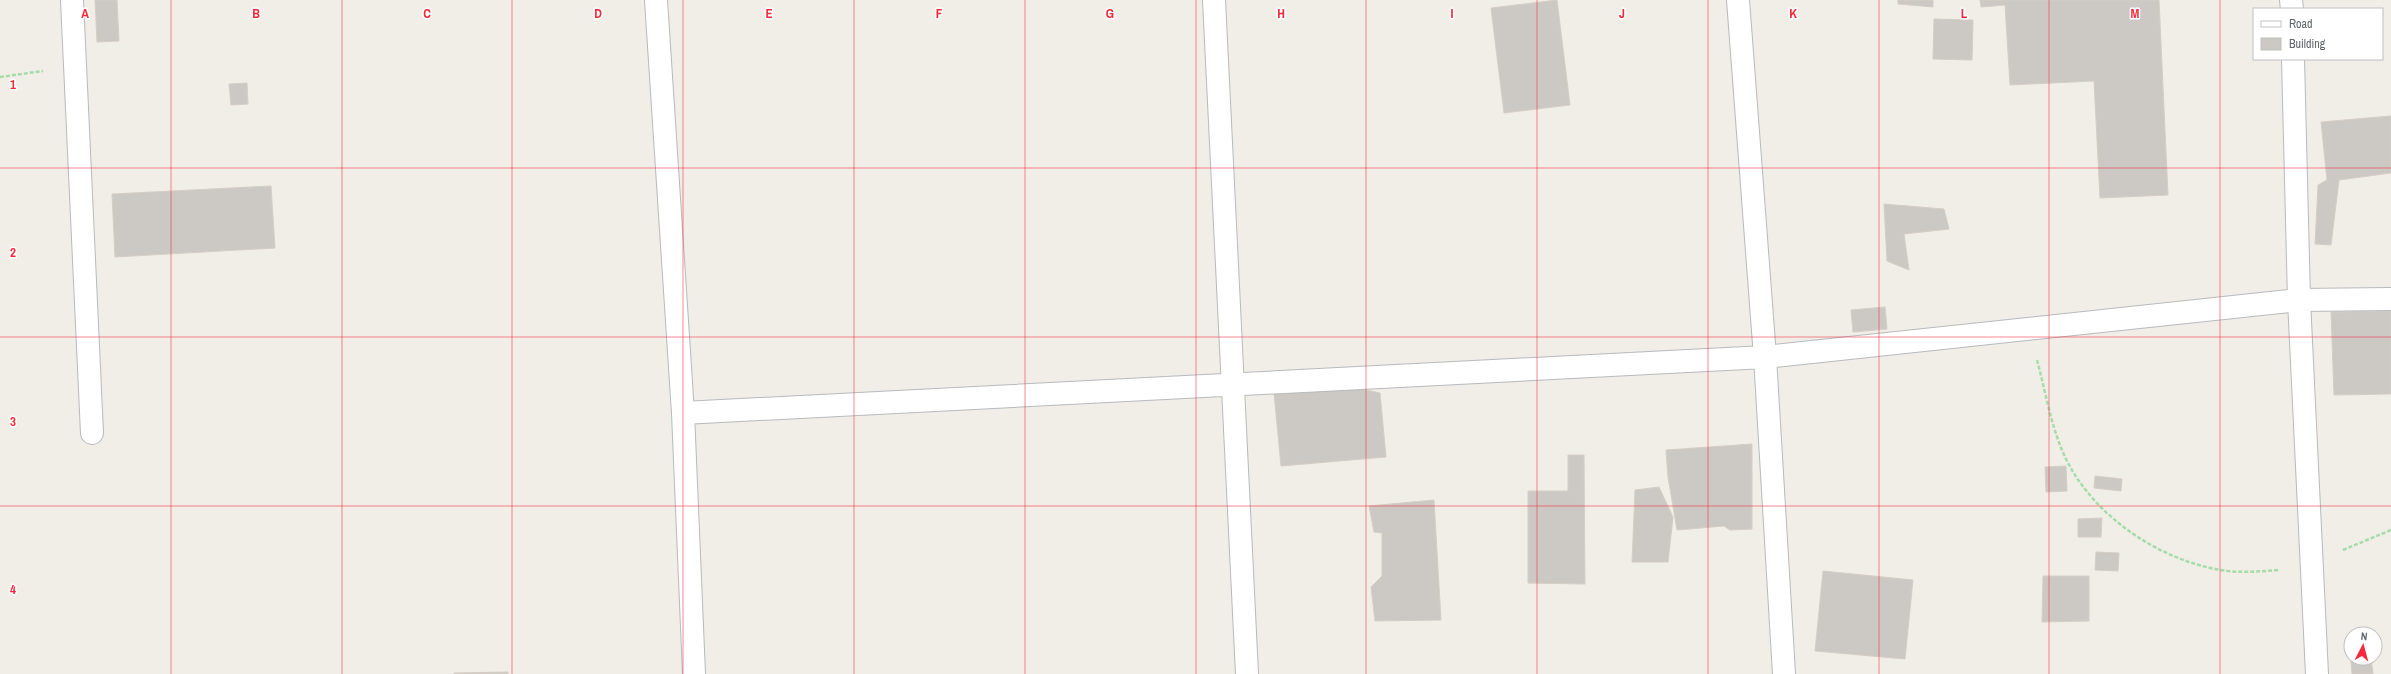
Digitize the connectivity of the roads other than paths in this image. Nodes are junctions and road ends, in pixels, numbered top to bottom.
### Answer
1 (72, 0) edge
2 (656, 0) edge
3 (1214, 0) edge
4 (1738, 0) edge
5 (2293, 60) edge
6 (2391, 299) edge
7 (2299, 300) junction
8 (1765, 357) junction
9 (1232, 386) junction
10 (683, 413) junction
11 (92, 433) dead end
12 (694, 674) edge
13 (1247, 674) edge
14 (1784, 674) edge
15 (2317, 674) edge

1 - 11 street
2 - 10 street
3 - 9 street
4 - 8 street
5 - 7 street
6 - 7 street
7 - 8 street
7 - 15 street
8 - 9 street
8 - 14 street
9 - 10 street
9 - 13 street
10 - 12 street

